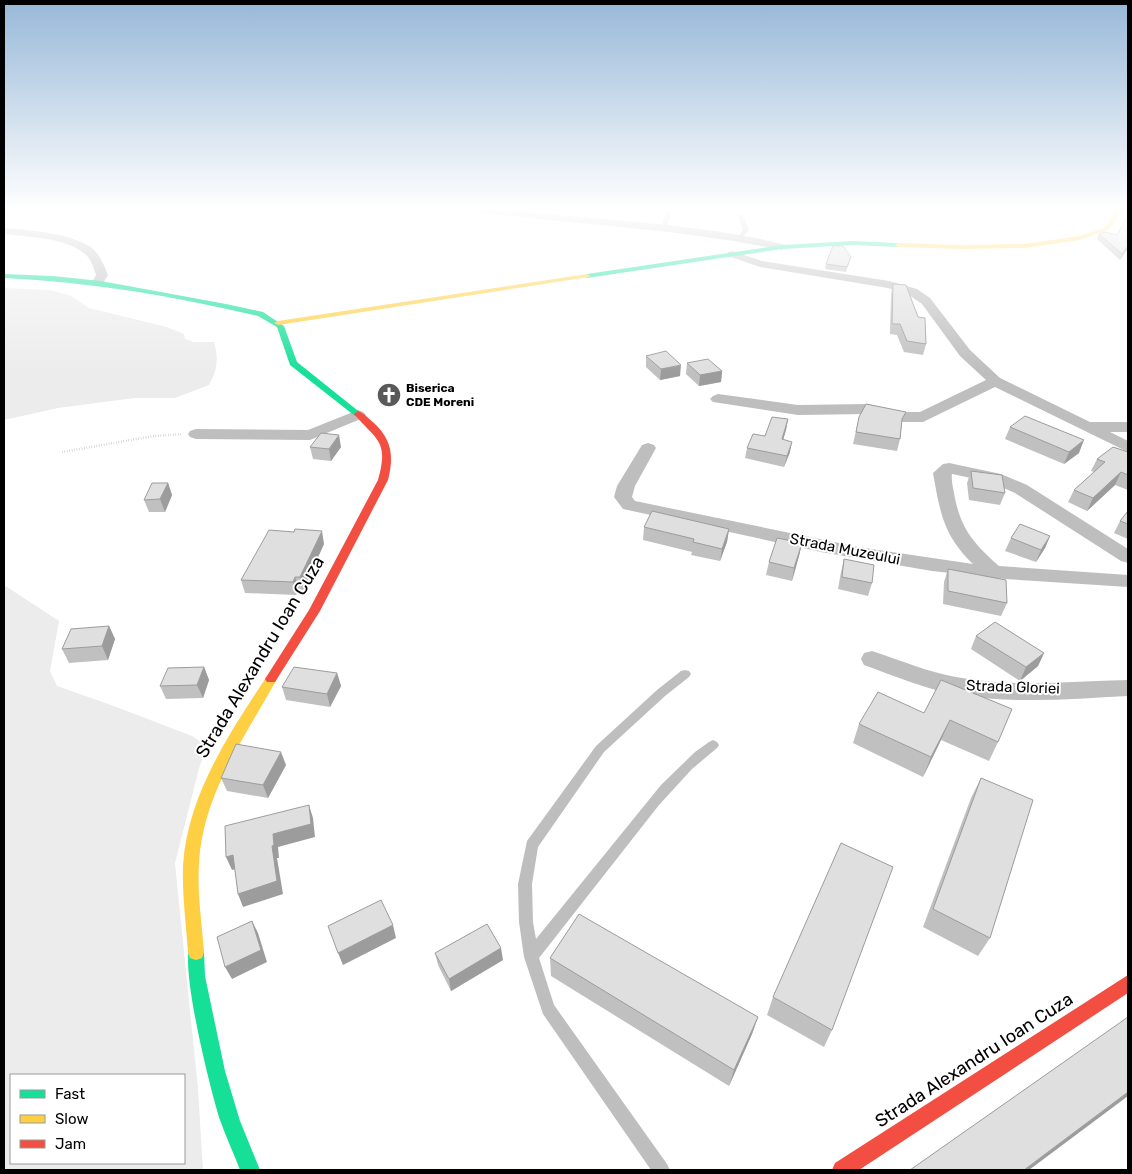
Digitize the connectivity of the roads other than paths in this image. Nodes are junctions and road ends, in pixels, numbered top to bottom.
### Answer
1 (97, 264) edge
2 (668, 264) edge
3 (759, 264) edge
4 (4, 276) edge
5 (98, 282) junction
6 (278, 323) junction
7 (996, 381) junction
8 (718, 399) dead end
9 (358, 415) junction
10 (1128, 426) edge
11 (1086, 427) junction
12 (196, 434) road end
13 (1128, 447) edge
14 (648, 448) dead end
15 (1128, 557) edge
16 (993, 571) junction
17 (1128, 581) edge
18 (872, 659) dead end
19 (685, 674) dead end
20 (1128, 688) edge
21 (713, 745) dead end
22 (531, 957) junction
23 (1128, 983) edge
24 (250, 1170) edge
25 (661, 1170) edge
26 (842, 1170) edge

1 - 5 street
2 - 6 main road
3 - 7 street
4 - 5 main road
5 - 6 main road
6 - 9 main road, Strada Alexandru Ioan Cuza
7 - 8 street
7 - 11 street
9 - 12 street
9 - 24 main road, Strada Alexandru Ioan Cuza
10 - 11 street
11 - 13 street
14 - 16 street, Strada Muzeului
15 - 16 street
16 - 17 street, Strada Muzeului
18 - 20 street, Strada Gloriei
19 - 22 lane
21 - 22 lane
22 - 25 lane
23 - 26 main road, Strada Alexandru Ioan Cuza

